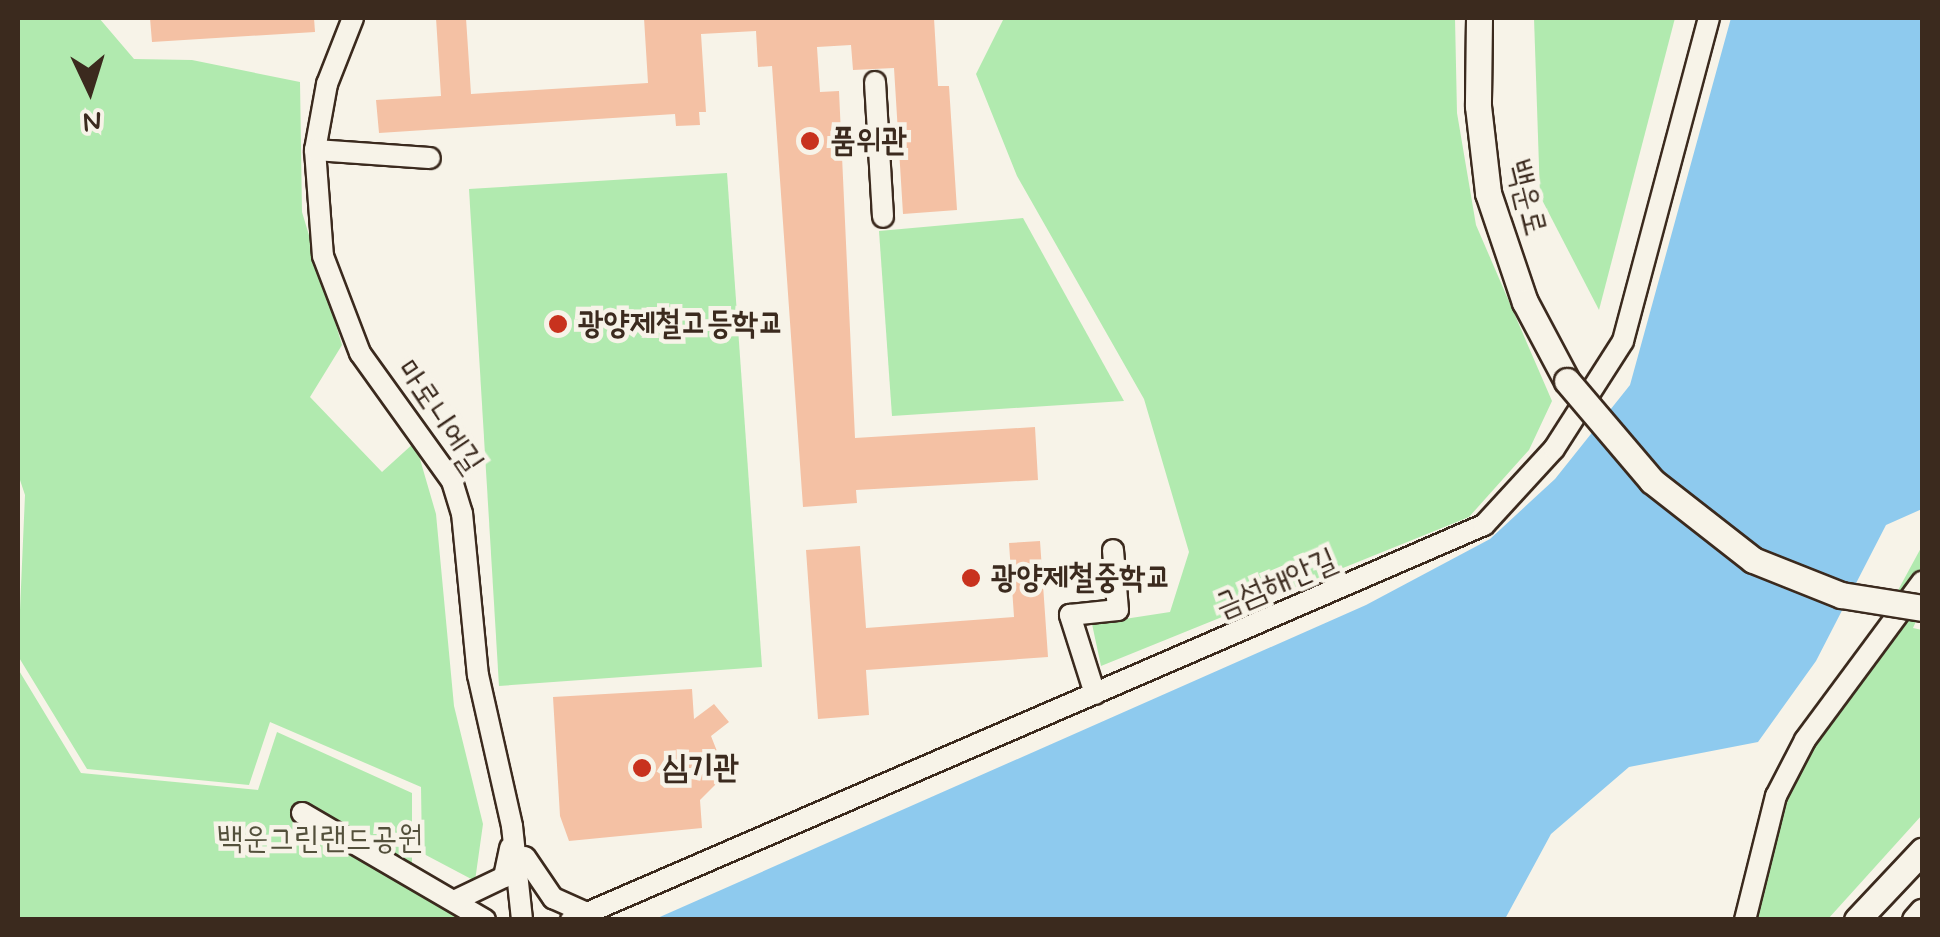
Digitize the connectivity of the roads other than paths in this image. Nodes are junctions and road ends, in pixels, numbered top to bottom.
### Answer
1 (353, 18) edge
2 (1480, 18) edge
3 (1709, 18) edge
4 (875, 82) dead end
5 (315, 150) junction
6 (430, 158) dead end
7 (882, 218) dead end
8 (1113, 550) dead end
9 (1922, 582) edge
10 (1922, 608) edge
11 (1095, 694) junction
12 (302, 813) dead end
13 (512, 826) junction
14 (1922, 851) edge
15 (454, 901) junction
16 (1922, 912) edge
17 (578, 916) edge
18 (486, 920) edge
19 (522, 920) edge
20 (1745, 920) edge
21 (1857, 920) edge
22 (1916, 920) edge

1 - 5 street, 마로니에길
2 - 10 main road, 백운로, bridge
3 - 11 street, 금섬해안길
4 - 7 street
5 - 6 street
5 - 13 street, 마로니에길
8 - 11 street
9 - 20 street
11 - 17 street, 금섬해안길
12 - 15 street
13 - 15 street
13 - 17 street
13 - 19 street, 마로니에길
14 - 21 main road
15 - 18 street
16 - 22 main road

